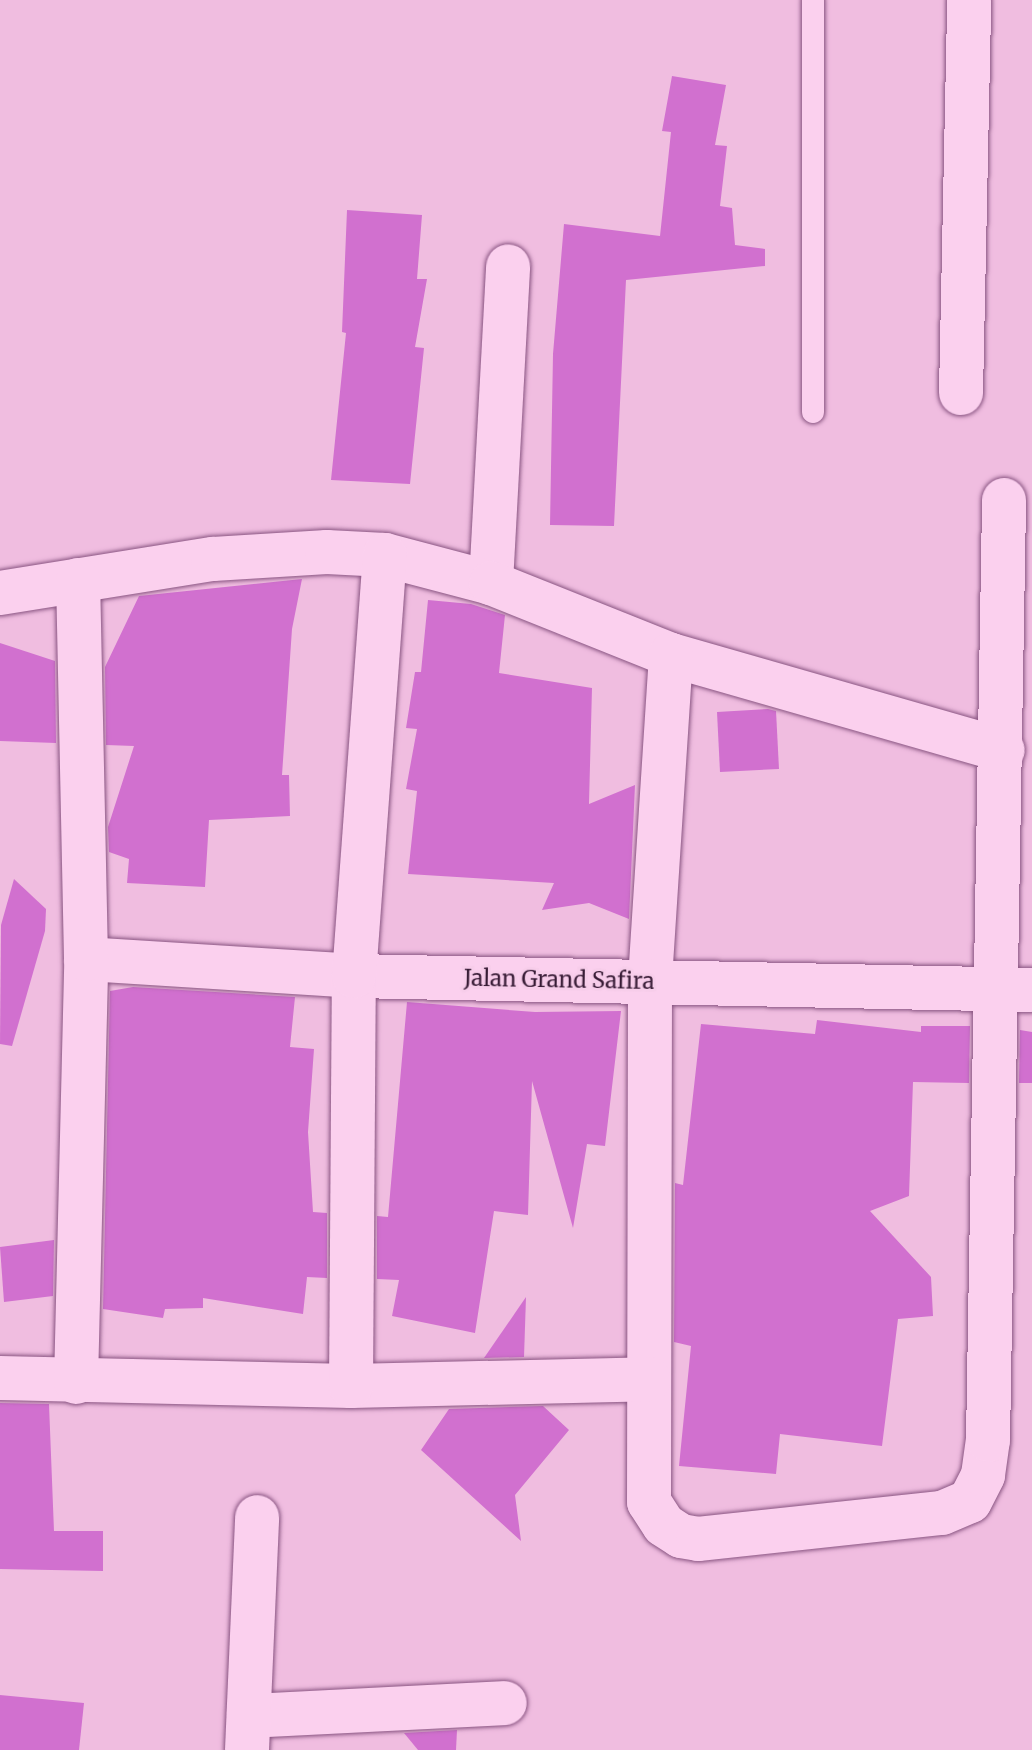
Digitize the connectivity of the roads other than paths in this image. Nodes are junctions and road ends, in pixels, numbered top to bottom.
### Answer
1 (813, 0) edge
2 (969, 0) edge
3 (508, 266) dead end
4 (961, 393) dead end
5 (813, 412) dead end
6 (1004, 500) dead end
7 (385, 555) junction
8 (78, 580) junction
9 (491, 583) junction
10 (0, 593) edge
11 (671, 655) junction
12 (1003, 750) junction
13 (86, 959) junction
14 (354, 976) junction
15 (650, 981) junction
16 (1016, 991) edge
17 (0, 1378) edge
18 (649, 1379) junction
19 (76, 1382) junction
20 (351, 1386) junction
21 (257, 1517) dead end
22 (505, 1703) dead end
23 (248, 1733) edge

1 - 5 lane
2 - 4 street
3 - 9 street
6 - 12 street
7 - 8 street
7 - 9 street
7 - 14 street
8 - 10 street
8 - 13 street
9 - 11 street
11 - 12 street
11 - 15 street
12 - 16 street
13 - 14 street, Jalan Grand Safira
13 - 19 street
14 - 15 street, Jalan Grand Safira
14 - 20 street
15 - 16 street, Jalan Grand Safira
15 - 18 street
16 - 18 street
17 - 19 street
18 - 20 street
19 - 20 street
21 - 23 street
22 - 23 street

